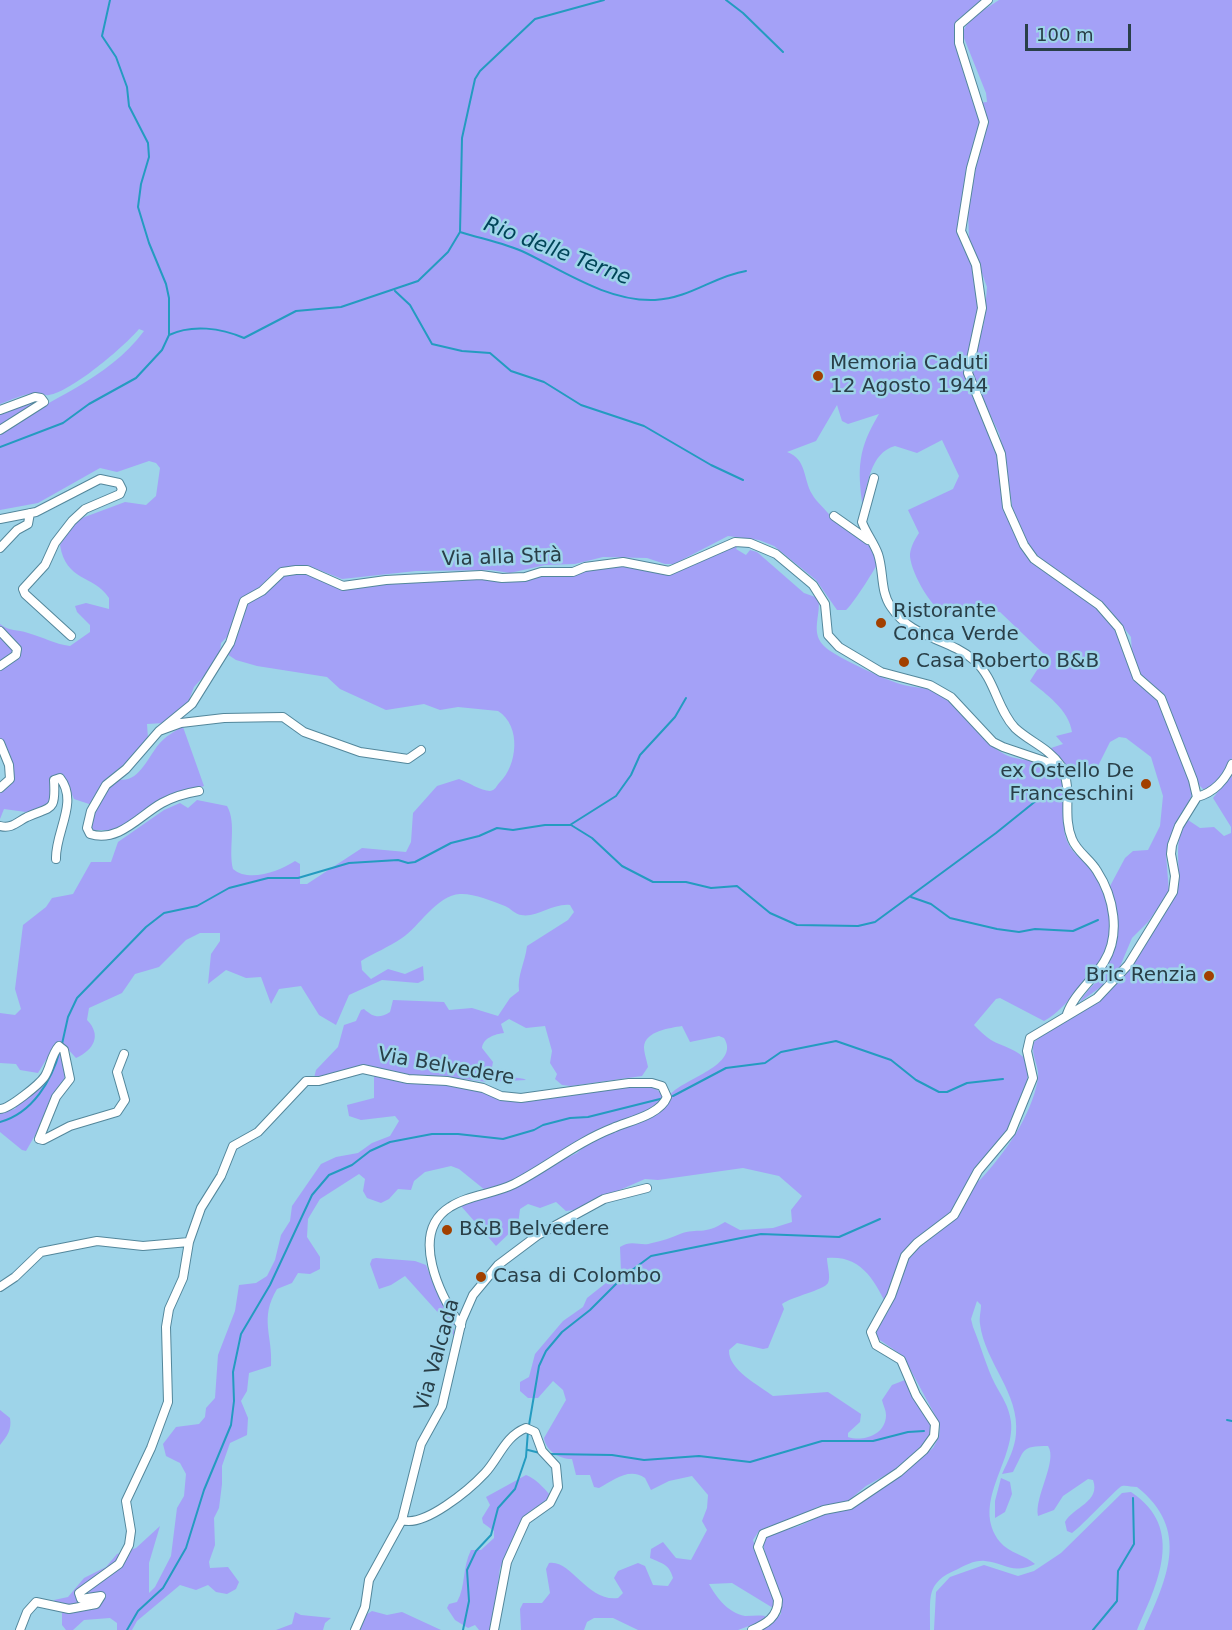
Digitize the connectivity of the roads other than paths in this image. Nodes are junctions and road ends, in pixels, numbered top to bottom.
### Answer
1 (988, 0) edge
2 (0, 410) edge
3 (0, 430) edge
4 (874, 478) dead end
5 (30, 513) junction
6 (834, 516) dead end
7 (0, 519) edge
8 (872, 543) junction
9 (0, 549) edge
10 (0, 631) edge
11 (71, 636) dead end
12 (0, 666) edge
13 (159, 731) junction
14 (0, 743) edge
15 (421, 750) dead end
16 (1232, 764) edge
17 (1062, 767) junction
18 (0, 788) edge
19 (199, 790) dead end
20 (1197, 797) junction
21 (0, 826) edge
22 (56, 858) dead end
23 (1066, 1014) junction
24 (124, 1053) dead end
25 (0, 1109) edge
26 (648, 1188) dead end
27 (189, 1242) junction
28 (0, 1287) edge
29 (461, 1326) junction
30 (402, 1520) junction
31 (20, 1630) edge
32 (356, 1630) edge
33 (494, 1630) edge
34 (752, 1630) edge

1 - 20 street
2 - 3 street
4 - 8 street
5 - 7 street
5 - 9 street
5 - 11 street
6 - 8 street
8 - 17 street
10 - 12 street
13 - 15 street
13 - 17 street, Via alla Strà
13 - 19 street, Via alla Strà
14 - 18 street
16 - 20 street
17 - 23 street
20 - 23 street
21 - 22 street
23 - 34 street
24 - 25 street
26 - 29 street, Via Valcada
27 - 28 street
27 - 29 street, Via Belvedere
27 - 31 street, Via Belvedere
29 - 30 street, Via Valcada
30 - 32 street, Via Valcada
30 - 33 street

